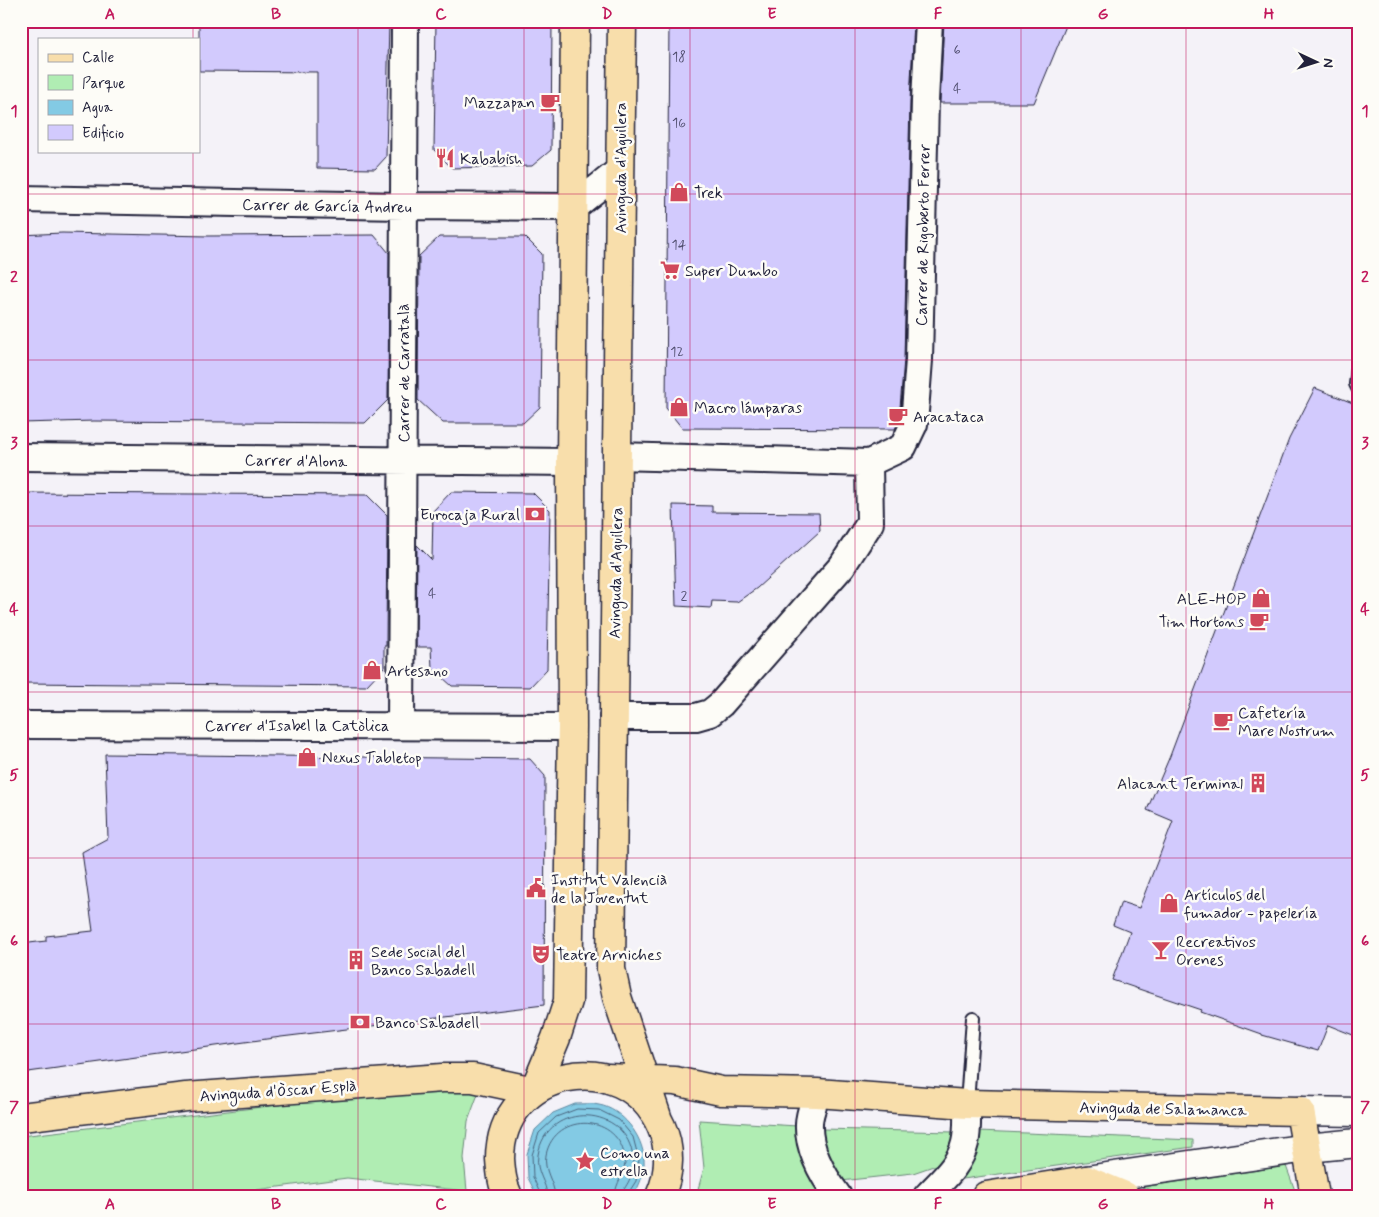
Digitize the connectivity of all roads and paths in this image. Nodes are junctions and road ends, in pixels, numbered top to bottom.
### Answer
1 (406, 21) edge
2 (575, 21) edge
3 (622, 21) edge
4 (929, 21) edge
5 (620, 170) junction
6 (21, 199) edge
7 (404, 206) junction
8 (574, 207) junction
9 (1358, 368) edge
10 (1358, 388) edge
11 (616, 456) junction
12 (21, 457) edge
13 (403, 461) junction
14 (571, 462) junction
15 (869, 463) junction
16 (613, 717) junction
17 (21, 725) edge
18 (401, 726) junction
19 (572, 727) junction
20 (973, 1018) dead end
21 (608, 1078) junction
22 (645, 1080) junction
23 (534, 1090) junction
24 (817, 1093) junction
25 (968, 1104) junction
26 (1300, 1111) junction
27 (1358, 1112) edge
28 (21, 1117) edge
29 (657, 1118) junction
30 (1358, 1143) edge
31 (1307, 1148) junction
32 (1086, 1180) junction
33 (508, 1196) edge
34 (660, 1196) edge
35 (838, 1196) edge
36 (927, 1196) edge
37 (986, 1196) edge
38 (1125, 1196) edge
39 (1315, 1196) edge

1 - 7 street, Carrer de Carratalà
2 - 8 main road
3 - 5 main road, Avinguda d'Aguilera
4 - 15 street, Carrer de Rigoberto Ferrer
5 - 8 street
5 - 11 main road, Avinguda d'Aguilera
6 - 7 street, Carrer de García Andreu
7 - 8 street, Carrer de García Andreu
7 - 13 street, Carrer de Carratalà
8 - 14 main road
9 - 10 lane
11 - 15 street
11 - 16 main road, Avinguda d'Aguilera
12 - 13 street, Carrer d'Alona
13 - 14 street, Carrer d'Alona
13 - 18 street, Carrer de Carratalà
14 - 19 main road
15 - 16 street
16 - 22 main road, Avinguda d'Aguilera
17 - 18 street, Carrer d'Isabel la Catòlica
18 - 19 street, Carrer d'Isabel la Catòlica
19 - 23 main road
20 - 25 lane
21 - 22 main road, Avinguda de Salamanca
21 - 23 main road
21 - 29 main road
22 - 24 main road, Avinguda de Salamanca
22 - 29 main road, Avinguda d'Aguilera
23 - 28 main road, Avinguda d'Òscar Esplà
23 - 33 main road
24 - 25 main road, Avinguda de Salamanca
24 - 35 street
25 - 26 main road, Avinguda de Salamanca
25 - 36 street
26 - 27 main road, Avinguda de Salamanca
26 - 31 main road
29 - 34 main road
30 - 31 main road
31 - 32 main road
31 - 39 main road
32 - 37 main road
32 - 38 main road

